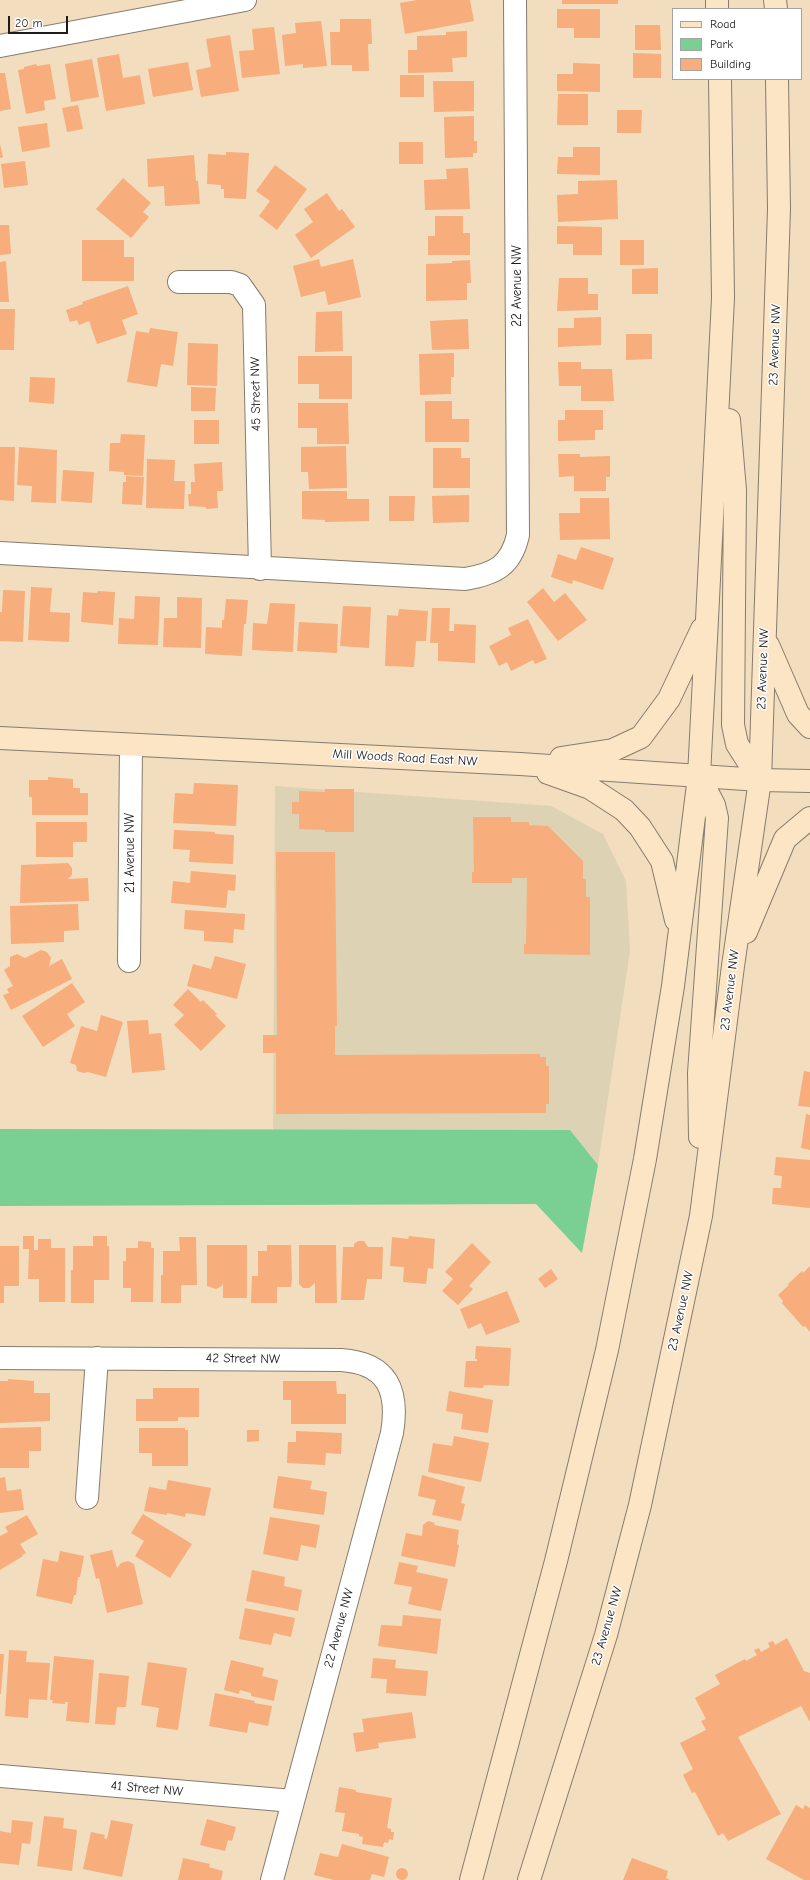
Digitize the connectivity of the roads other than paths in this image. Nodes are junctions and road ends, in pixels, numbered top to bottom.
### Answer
1 (244, 0) edge
2 (516, 0) edge
3 (0, 46) edge
4 (720, 80) edge
5 (777, 80) edge
6 (180, 282) dead end
7 (721, 344) junction
8 (0, 554) edge
9 (260, 569) junction
10 (765, 618) junction
11 (707, 619) junction
12 (810, 727) edge
13 (0, 738) edge
14 (131, 745) junction
15 (520, 764) junction
16 (699, 776) junction
17 (760, 780) junction
18 (810, 781) edge
19 (810, 818) edge
20 (680, 936) junction
21 (129, 961) dead end
22 (733, 966) junction
23 (701, 1216) junction
24 (0, 1358) edge
25 (97, 1358) junction
26 (385, 1377) joint
27 (87, 1498) dead end
28 (0, 1776) edge
29 (293, 1800) junction
30 (272, 1880) edge
31 (471, 1880) edge
32 (529, 1880) edge

1 - 3 street
2 - 9 street, 22 Avenue NW
4 - 7 main road
5 - 10 main road, 23 Avenue NW
6 - 9 street, 45 Street NW
7 - 11 main road
7 - 17 main road
8 - 9 street
10 - 12 main road
10 - 17 main road, 23 Avenue NW
11 - 15 main road
11 - 16 main road
13 - 14 main road, Mill Woods Road East NW
14 - 15 main road, Mill Woods Road East NW
14 - 21 street, 21 Avenue NW
15 - 16 main road, Mill Woods Road East NW
15 - 20 main road
16 - 17 main road, Mill Woods Road East NW
16 - 20 main road
16 - 23 main road
17 - 18 main road, Mill Woods Road East NW
17 - 22 main road, 23 Avenue NW
19 - 22 main road
20 - 31 main road
22 - 23 main road, 23 Avenue NW
23 - 32 main road, 23 Avenue NW
24 - 25 street, 42 Street NW
25 - 26 street, 42 Street NW
25 - 27 street
26 - 29 street, 22 Avenue NW
28 - 29 street, 41 Street NW
29 - 30 street, 22 Avenue NW

